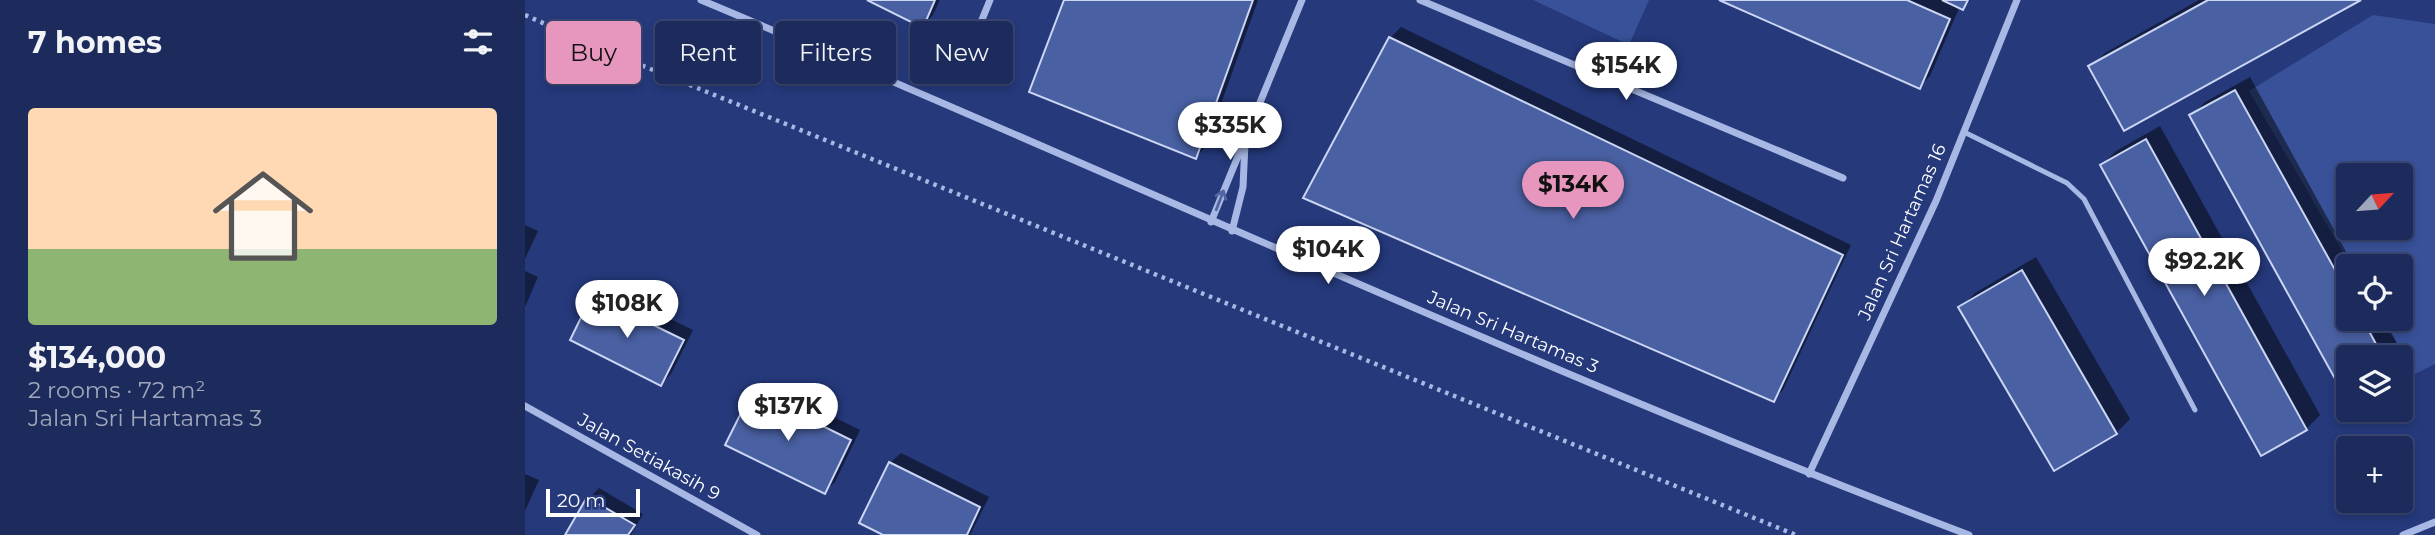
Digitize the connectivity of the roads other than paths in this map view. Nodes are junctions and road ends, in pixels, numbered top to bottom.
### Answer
1 (701, 0) edge
2 (991, 0) edge
3 (1302, 0) edge
4 (1420, 0) edge
5 (2017, 0) edge
6 (982, 21) edge
7 (1964, 132) junction
8 (1246, 139) junction
9 (1843, 178) dead end
10 (1211, 222) junction
11 (1232, 231) junction
12 (525, 406) edge
13 (2195, 410) dead end
14 (1809, 474) junction
15 (2435, 522) edge
16 (757, 535) edge
17 (1969, 535) edge
18 (2403, 535) edge

1 - 10 street, Jalan Sri Hartamas 3
2 - 6 street
3 - 8 street
4 - 9 street
5 - 7 street, Jalan Sri Hartamas 16
7 - 13 lane
7 - 14 street, Jalan Sri Hartamas 16
10 -> 8 street
8 - 11 street
10 - 11 street, Jalan Sri Hartamas 3
11 - 14 street, Jalan Sri Hartamas 3
12 - 16 street, Jalan Setiakasih 9
14 - 17 street, Jalan Sri Hartamas 3
15 - 18 street

